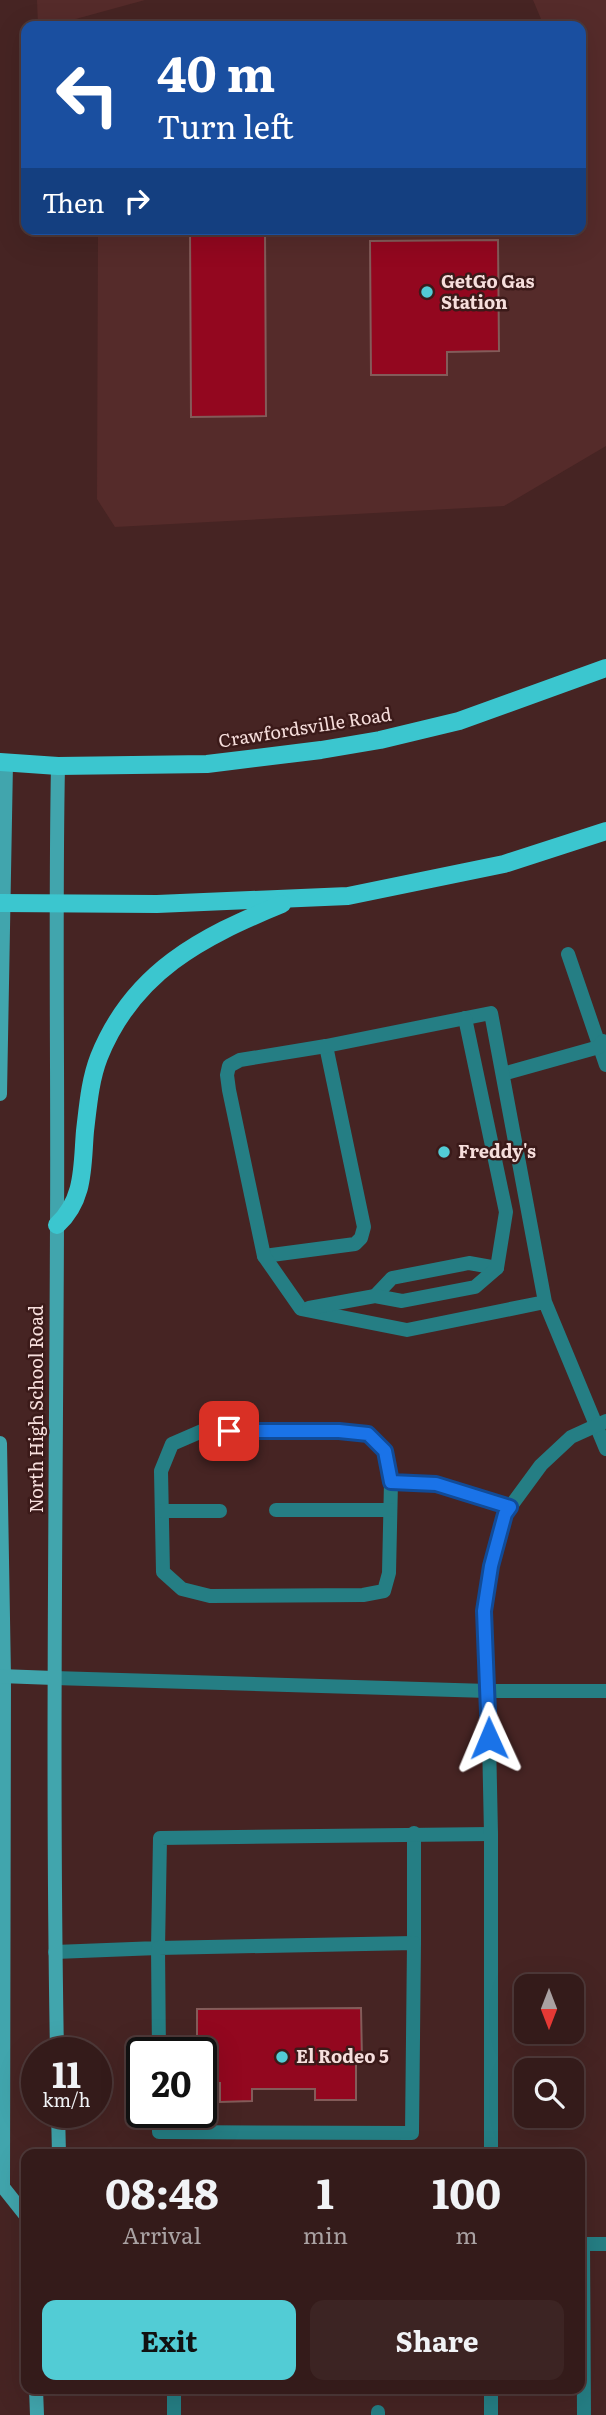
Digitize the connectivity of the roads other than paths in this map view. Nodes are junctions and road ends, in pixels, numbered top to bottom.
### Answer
1 (606, 668) edge
2 (3, 763) edge
3 (58, 766) junction
4 (606, 831) edge
5 (296, 898) junction
6 (1, 904) edge
7 (55, 905) junction
8 (568, 954) dead end
9 (465, 1018) junction
10 (603, 1042) edge
11 (326, 1046) junction
12 (606, 1065) edge
13 (503, 1074) junction
14 (0, 1094) edge
15 (57, 1225) junction
16 (264, 1256) junction
17 (497, 1268) junction
18 (375, 1296) junction
19 (545, 1302) junction
20 (301, 1309) junction
21 (601, 1423) edge
22 (0, 1443) edge
23 (606, 1449) edge
24 (391, 1482) junction
25 (510, 1507) junction
26 (276, 1510) dead end
27 (390, 1510) junction
28 (162, 1511) junction
29 (220, 1511) dead end
30 (2, 1676) edge
31 (54, 1678) junction
32 (488, 1690) junction
33 (606, 1691) edge
34 (414, 1833) junction
35 (491, 1834) junction
36 (414, 1942) junction
37 (158, 1948) junction
38 (55, 1952) junction
39 (57, 2037) edge
40 (159, 2037) edge
41 (58, 2128) edge
42 (159, 2128) edge
43 (59, 2149) edge
44 (491, 2149) edge
45 (21, 2210) edge
46 (585, 2244) edge
47 (606, 2244) edge
48 (36, 2394) edge
49 (174, 2394) edge
50 (491, 2394) edge
51 (584, 2394) edge
52 (37, 2415) edge
53 (174, 2415) edge
54 (491, 2415) edge
55 (584, 2415) edge

1 - 3 main road, Crawfordsville Road
2 - 3 main road, Crawfordsville Road
2 - 6 street
3 - 7 street, North High School Road
4 - 5 main road
5 - 7 main road
5 - 15 main road
6 - 7 main road
6 - 14 street
7 - 15 street, North High School Road
8 - 10 lane
9 - 11 lane
9 - 13 lane
9 - 17 lane
10 - 12 lane
10 - 13 lane
11 - 16 lane
11 - 16 lane
13 - 19 lane
15 - 31 street, North High School Road
16 - 20 lane
17 - 18 lane
17 - 18 lane
18 - 20 lane
19 - 20 lane
19 - 21 lane
21 - 23 lane
21 - 25 lane
22 - 30 street, North High School Road
24 - 25 lane
24 - 27 lane
24 - 28 lane
25 - 32 lane
26 - 27 lane
27 - 28 lane
28 - 29 lane
30 - 31 street
30 - 45 street, North High School Road
31 - 32 lane
31 - 38 street, North High School Road
32 - 33 lane
32 - 35 lane
34 - 35 lane
34 - 36 lane
34 - 37 lane
35 - 44 lane
36 - 37 lane
36 - 42 lane
37 - 38 lane
37 - 40 lane
38 - 39 street, North High School Road
41 - 43 street
46 - 47 lane
48 - 52 street
49 - 53 lane
50 - 54 lane
51 - 55 lane

